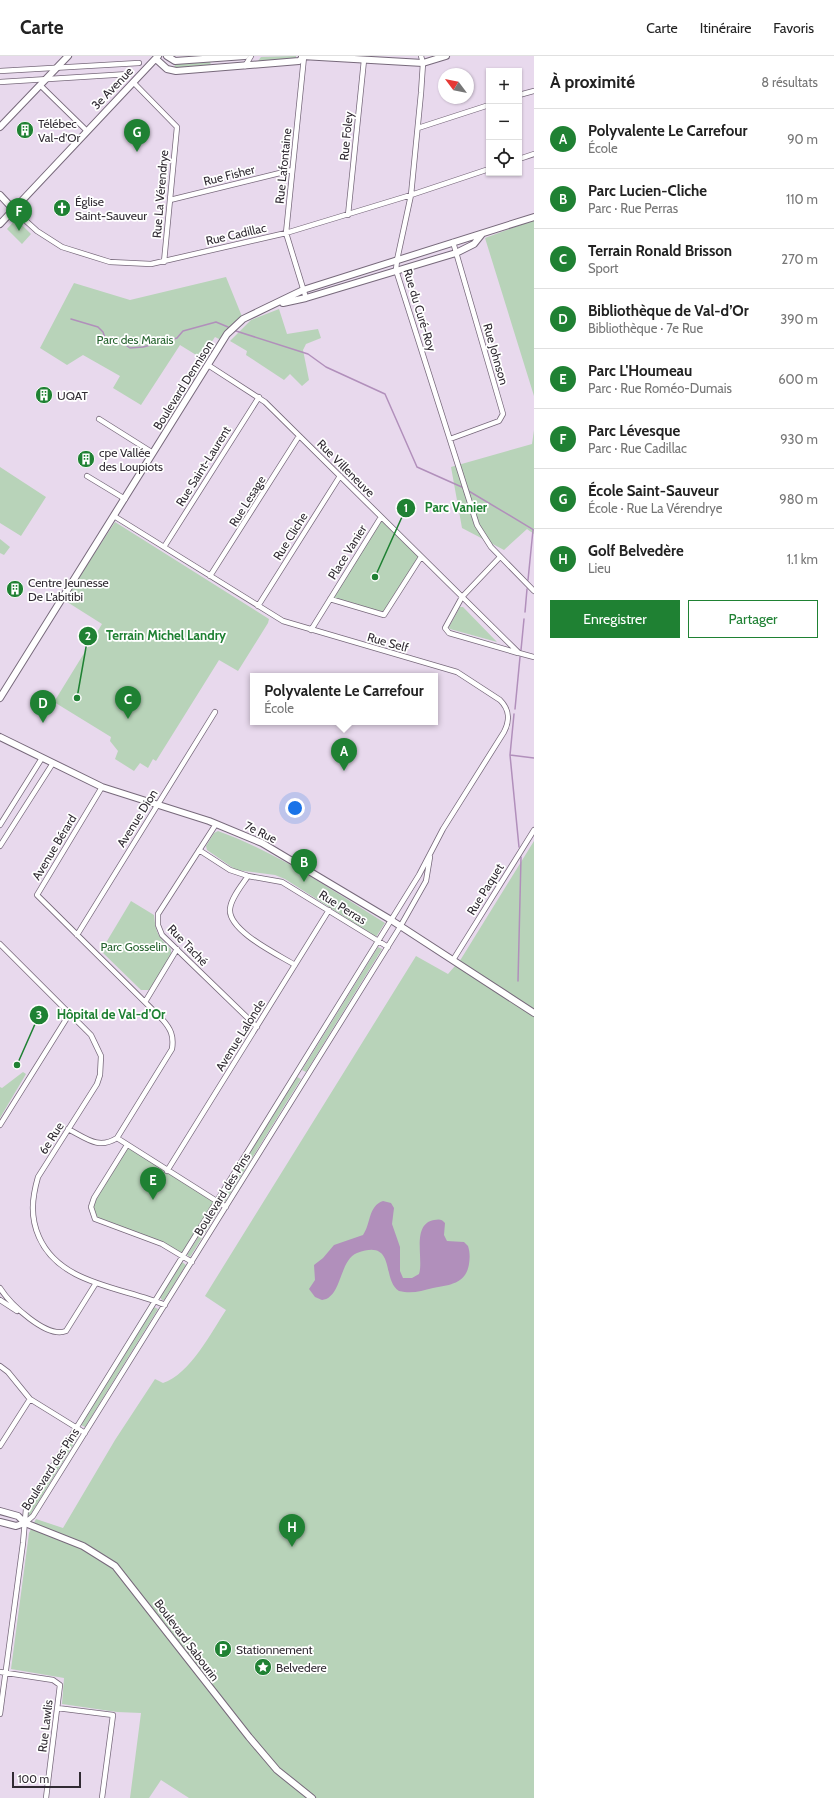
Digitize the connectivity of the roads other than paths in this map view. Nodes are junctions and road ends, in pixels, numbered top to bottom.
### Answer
1 (68, 56) edge
2 (167, 56) edge
3 (244, 56) edge
4 (251, 56) edge
5 (303, 56) edge
6 (421, 56) edge
7 (446, 56) edge
8 (157, 57) edge
9 (321, 57) edge
10 (364, 60) junction
11 (140, 63) dead end
12 (423, 63) junction
13 (121, 64) junction
14 (245, 66) junction
15 (57, 67) junction
16 (0, 71) edge
17 (129, 74) dead end
18 (120, 75) junction
19 (47, 78) junction
20 (0, 82) edge
21 (133, 82) junction
22 (40, 85) junction
23 (534, 91) edge
24 (522, 94) edge
25 (486, 106) edge
26 (0, 127) edge
27 (418, 128) junction
28 (86, 131) junction
29 (534, 154) edge
30 (522, 158) edge
31 (292, 170) junction
32 (486, 170) edge
33 (0, 195) edge
34 (411, 195) junction
35 (170, 200) junction
36 (14, 210) junction
37 (348, 215) junction
38 (534, 217) edge
39 (0, 224) edge
40 (286, 233) junction
41 (482, 234) junction
42 (453, 242) junction
43 (456, 253) junction
44 (397, 260) junction
45 (164, 262) junction
46 (396, 270) junction
47 (303, 290) junction
48 (306, 298) junction
49 (276, 304) junction
50 (208, 365) junction
51 (259, 397) junction
52 (99, 419) dead end
53 (300, 436) junction
54 (450, 439) junction
55 (153, 453) junction
56 (86, 476) dead end
57 (340, 476) junction
58 (125, 498) junction
59 (114, 516) junction
60 (381, 517) junction
61 (164, 547) junction
62 (421, 556) junction
63 (500, 557) junction
64 (210, 576) junction
65 (534, 591) edge
66 (462, 597) junction
67 (330, 599) junction
68 (258, 606) junction
69 (311, 630) junction
70 (519, 653) junction
71 (534, 657) edge
72 (0, 698) edge
73 (215, 712) dead end
74 (0, 737) edge
75 (42, 758) junction
76 (53, 763) junction
77 (102, 787) junction
78 (156, 806) junction
79 (216, 824) junction
80 (0, 825) edge
81 (534, 830) edge
82 (0, 846) edge
83 (199, 850) junction
84 (430, 855) junction
85 (248, 876) junction
86 (329, 910) junction
87 (390, 920) junction
88 (400, 927) junction
89 (77, 935) junction
90 (378, 941) junction
91 (0, 944) edge
92 (388, 947) junction
93 (177, 949) junction
94 (453, 960) junction
95 (295, 965) junction
96 (145, 1002) junction
97 (70, 1013) junction
98 (534, 1013) edge
99 (257, 1027) junction
100 (296, 1073) junction
101 (306, 1078) junction
102 (0, 1125) edge
103 (68, 1129) junction
104 (117, 1138) junction
105 (127, 1145) junction
106 (167, 1170) junction
107 (217, 1202) junction
108 (226, 1207) junction
109 (183, 1257) junction
110 (192, 1262) junction
111 (96, 1283) junction
112 (0, 1288) edge
113 (0, 1300) edge
114 (156, 1301) junction
115 (165, 1305) junction
116 (25, 1315) junction
117 (0, 1366) edge
118 (30, 1399) junction
119 (76, 1428) junction
120 (85, 1433) junction
121 (0, 1446) edge
122 (0, 1512) edge
123 (0, 1522) edge
124 (25, 1523) junction
125 (2, 1672) edge
126 (57, 1708) junction
127 (0, 1714) edge
128 (46, 1798) edge
129 (102, 1798) edge
130 (312, 1798) edge

1 - 15 street
2 - 3 street
4 - 14 street
5 - 9 street
5 - 14 street
5 - 31 street, Rue Lafontaine
6 - 12 street, Rue du Curé-Roy
7 - 12 street
8 - 14 street
8 - 21 street, 3e Avenue
9 - 10 street
10 - 12 street
10 - 37 street, Rue Foley
11 - 13 street
12 - 27 street, Rue du Curé-Roy
13 - 15 street
13 - 18 street
15 - 16 street
15 - 19 street
17 - 18 street
18 - 19 street
19 - 20 street
19 - 22 street
21 - 28 street, 3e Avenue
21 - 35 street, Rue La Vérendrye
22 - 26 street
22 - 28 street
23 - 24 street
25 - 27 street
27 - 34 street, Rue du Curé-Roy
28 - 36 street, 3e Avenue
29 - 30 street
31 - 35 street, Rue Fisher
31 - 40 street, Rue Lafontaine
32 - 34 street, Rue Cadillac
33 - 36 street, Rue Cadillac
34 - 37 street, Rue Cadillac
34 - 44 street, Rue du Curé-Roy
35 - 45 street, Rue La Vérendrye
36 - 39 street, 3e Avenue
36 - 45 street, Rue Cadillac
37 - 40 street, Rue Cadillac
38 - 41 street, Boulevard Dennison
40 - 45 street, Rue Cadillac
40 - 47 street, Rue Lafontaine
41 - 42 street, Boulevard Dennison
41 - 43 street, Boulevard Dennison
42 - 43 street, Rue Johnson
42 - 44 street, Boulevard Dennison
43 - 46 street, Boulevard Dennison
43 - 54 street, Rue Johnson
44 - 46 street, Rue du Curé-Roy
44 - 47 street, Boulevard Dennison
46 - 48 street, Boulevard Dennison
46 - 54 street, Rue du Curé-Roy
47 - 48 street, Rue Lafontaine
47 - 49 street, Boulevard Dennison
48 - 49 street, Boulevard Dennison
49 - 50 street, Boulevard Dennison
50 - 51 street, Rue Villeneuve
50 - 55 street, Boulevard Dennison
51 - 53 street, Rue Villeneuve
51 - 61 street, Rue Saint-Laurent
52 - 55 street
53 - 57 street, Rue Villeneuve
53 - 64 street, Rue Lesage
54 - 63 street, Rue du Curé-Roy
55 - 58 street, Boulevard Dennison
56 - 58 street
57 - 60 street, Rue Villeneuve
57 - 68 street, Rue Cliche
58 - 59 street, Boulevard Dennison
59 - 61 street, Rue Self
59 - 72 street, Boulevard Dennison
60 - 62 street, Rue Villeneuve
60 - 67 street, Place Vanier
61 - 64 street, Rue Self
62 - 66 street, Rue Villeneuve
62 - 67 street
63 - 65 street, Rue du Curé-Roy
63 - 66 street
64 - 68 street, Rue Self
66 - 70 street, Rue Villeneuve
66 - 70 street, Rue Villeneuve
67 - 69 street, Place Vanier
68 - 69 street, Rue Self
69 - 84 street, Rue Self
70 - 71 street, Rue Villeneuve
73 - 78 street, Avenue Dion
74 - 75 street, 7e Rue
75 - 76 street, 7e Rue
75 - 80 street
76 - 77 street, 7e Rue
76 - 82 street
77 - 78 street, 7e Rue
77 - 89 street, Avenue Bérard
78 - 79 street, 7e Rue
78 - 89 street, Avenue Dion
79 - 83 street, Rue Taché
79 - 87 street, 7e Rue
81 - 94 street, Rue Paquet
83 - 85 street, Rue Perras
83 - 93 street, Rue Taché
84 - 87 street, Rue Self
84 - 88 street, Rue Self
85 - 86 street, Rue Perras
85 - 95 street
86 - 90 street, Rue Perras
86 - 95 street, Avenue Lalonde
87 - 88 street, 7e Rue
87 - 90 street, Boulevard des Pins
88 - 92 street, Boulevard des Pins
88 - 94 street, 7e Rue
89 - 96 street, Avenue Bérard
90 - 92 street, Rue Perras
90 - 100 street, Boulevard des Pins
91 - 97 street, 6e Rue
92 - 101 street, Boulevard des Pins
93 - 96 street
93 - 99 street, Rue Taché
94 - 98 street, 7e Rue
95 - 99 street, Avenue Lalonde
96 - 104 street, Avenue Bérard
97 - 102 street
97 - 103 street, 6e Rue
99 - 106 street, Avenue Lalonde
100 - 101 street
100 - 107 street, Boulevard des Pins
101 - 108 street, Boulevard des Pins
103 - 104 street
103 - 111 street, 6e Rue
104 - 105 street
105 - 106 street
105 - 109 street
106 - 107 street
107 - 108 street
107 - 109 street, Boulevard des Pins
108 - 110 street, Boulevard des Pins
109 - 110 street
109 - 114 street, Boulevard des Pins
110 - 115 street, Boulevard des Pins
111 - 114 street, 6e Rue
111 - 116 street
112 - 116 street
113 - 116 street
114 - 115 street, 6e Rue
114 - 119 street, Boulevard des Pins
115 - 120 street, Boulevard des Pins
117 - 118 street
118 - 119 street
118 - 121 street
119 - 120 street
119 - 124 street, Boulevard des Pins
120 - 124 street, Boulevard des Pins
122 - 124 street, Boulevard Sabourin
123 - 124 street, Boulevard Sabourin
124 - 125 street
124 - 130 street, Boulevard Sabourin
125 - 126 street, Rue Lawlis
125 - 127 street
126 - 128 street, Rue Lawlis
126 - 129 street

